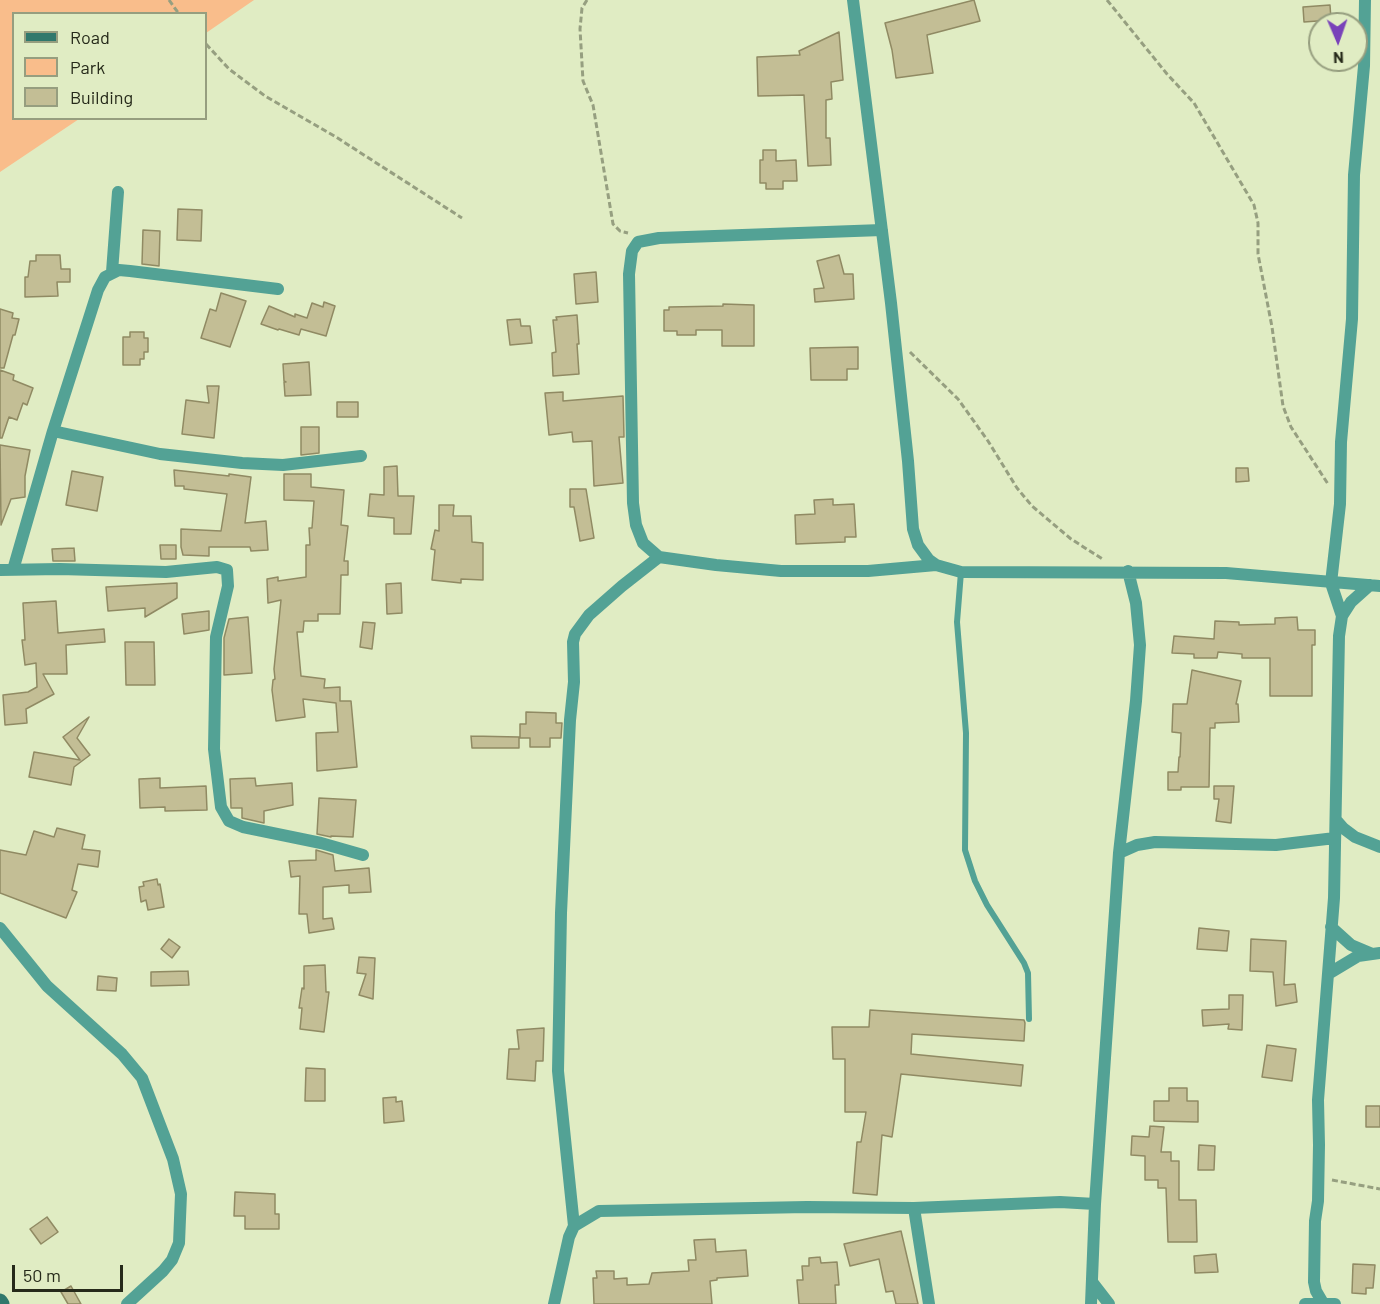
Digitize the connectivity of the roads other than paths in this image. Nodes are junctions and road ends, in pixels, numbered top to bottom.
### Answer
1 (853, 0) edge
2 (1365, 0) edge
3 (118, 192) dead end
4 (882, 230) junction
5 (112, 272) junction
6 (278, 289) dead end
7 (53, 431) junction
8 (361, 456) dead end
9 (659, 557) junction
10 (936, 565) junction
11 (6, 570) edge
12 (1122, 571) junction
13 (961, 572) junction
14 (1331, 583) junction
15 (1375, 586) edge
16 (1342, 616) junction
17 (1336, 819) junction
18 (1335, 838) junction
19 (1380, 847) edge
20 (1119, 853) junction
21 (363, 855) dead end
22 (1331, 927) junction
23 (1, 933) edge
24 (1375, 954) edge
25 (1328, 974) junction
26 (1029, 1019) dead end
27 (1095, 1204) junction
28 (914, 1208) junction
29 (574, 1226) junction
30 (1092, 1282) junction
31 (127, 1304) edge
32 (554, 1304) edge
33 (929, 1304) edge
34 (1091, 1304) edge
35 (1109, 1304) edge
36 (1305, 1304) edge
37 (1329, 1304) edge

1 - 4 street
2 - 14 street
3 - 5 street
4 - 9 street
4 - 10 street
5 - 6 street
5 - 7 street
7 - 8 street
7 - 11 street
9 - 10 street
9 - 29 street
10 - 13 street
11 - 21 street
12 - 13 street
12 - 14 street
12 - 20 street
13 - 26 lane
14 - 15 street
14 - 16 street
15 - 16 street
16 - 17 street
17 - 18 street
17 - 19 street
18 - 20 street
18 - 22 street
20 - 27 street
22 - 24 street
22 - 25 street
23 - 31 street
24 - 25 street
25 - 37 street
27 - 28 street
27 - 30 street
28 - 29 street
28 - 33 street
29 - 32 street
30 - 34 street
30 - 35 street
36 - 37 street

